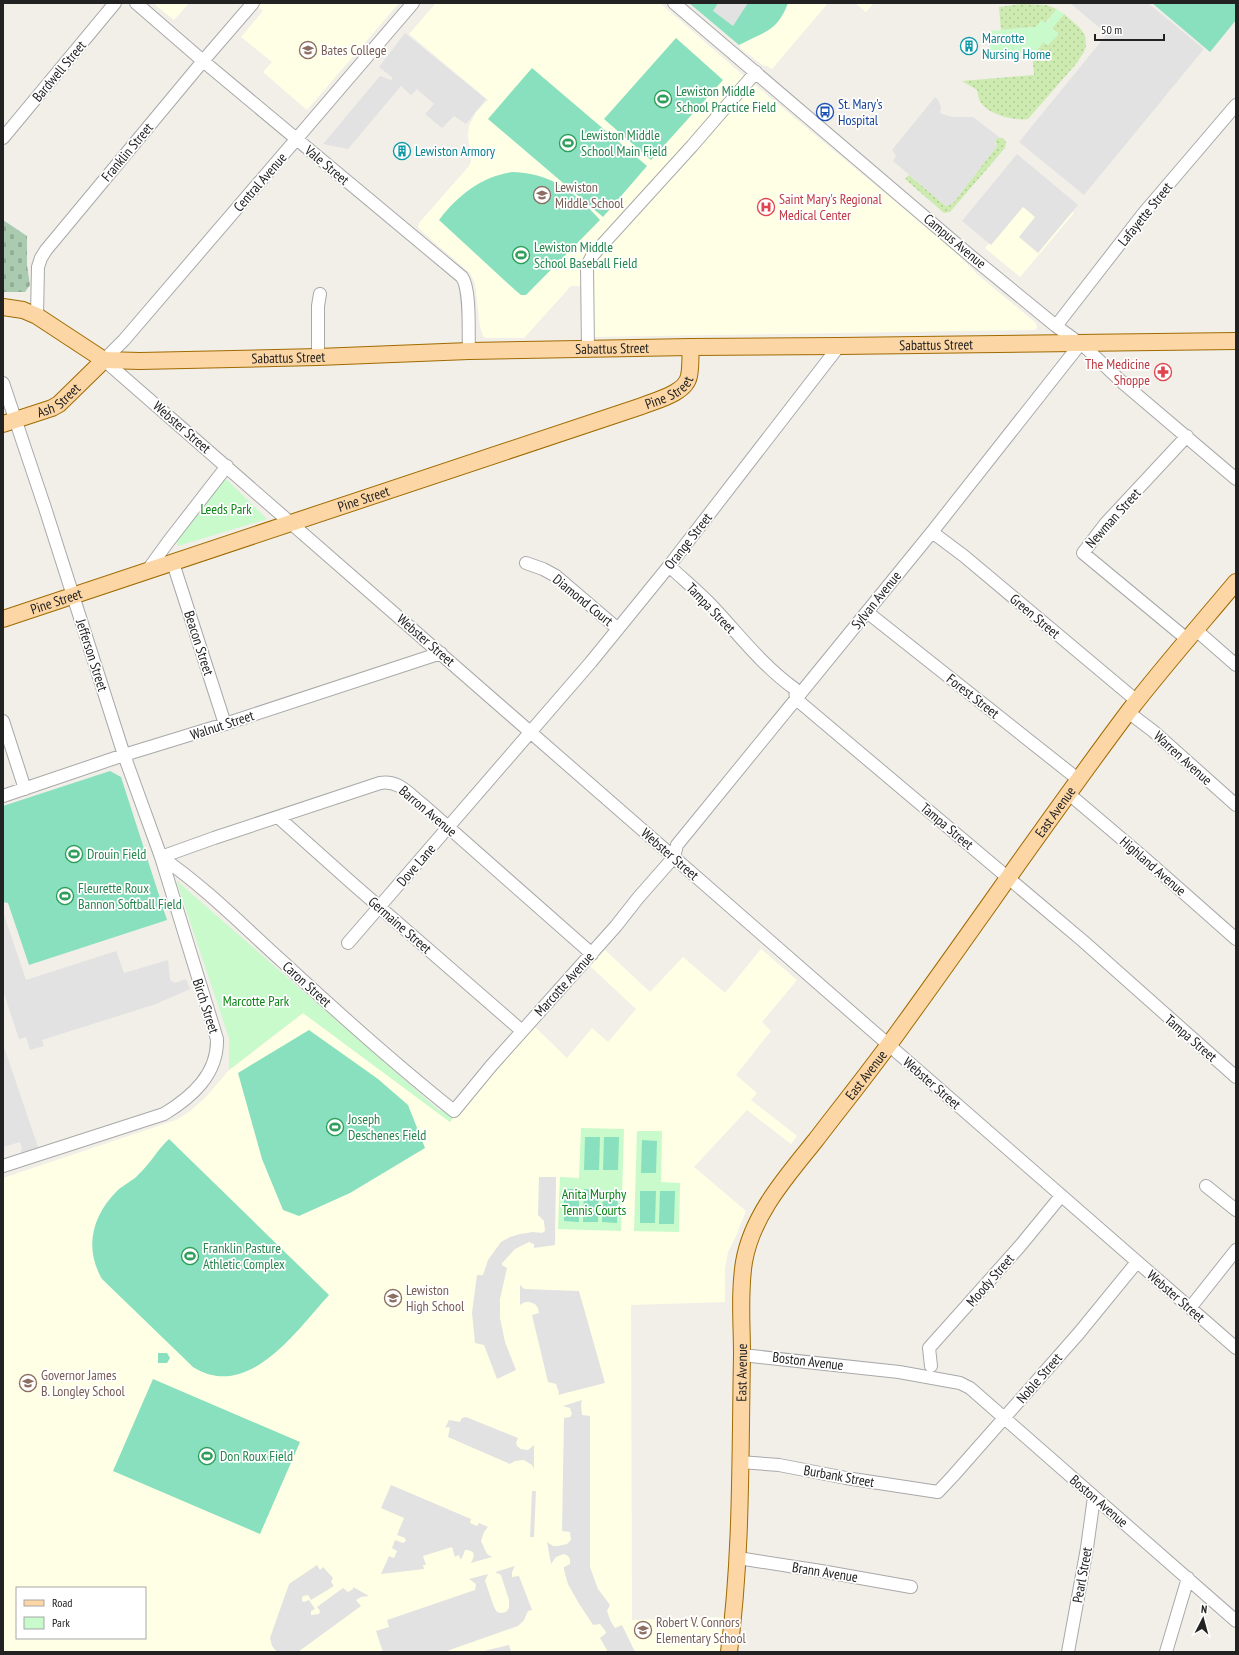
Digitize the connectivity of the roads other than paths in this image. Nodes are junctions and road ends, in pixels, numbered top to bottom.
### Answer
1 (115, 3) edge
2 (136, 3) edge
3 (253, 3) edge
4 (413, 3) edge
5 (674, 3) edge
6 (203, 61) junction
7 (756, 72) junction
8 (1236, 106) edge
9 (3, 138) edge
10 (297, 140) junction
11 (320, 294) dead end
12 (3, 307) edge
13 (37, 316) junction
14 (1056, 326) junction
15 (1236, 341) edge
16 (1080, 344) junction
17 (839, 346) junction
18 (691, 347) junction
19 (588, 350) junction
20 (468, 351) junction
21 (318, 357) junction
22 (104, 360) junction
23 (3, 383) edge
24 (9, 422) edge
25 (1187, 436) junction
26 (227, 466) junction
27 (1236, 479) edge
28 (292, 523) junction
29 (932, 532) junction
30 (173, 563) junction
31 (526, 563) dead end
32 (669, 566) junction
33 (147, 571) junction
34 (1236, 582) edge
35 (73, 596) junction
36 (867, 612) junction
37 (3, 619) edge
38 (618, 629) junction
39 (1192, 635) junction
40 (441, 653) junction
41 (1236, 665) edge
42 (796, 699) junction
43 (1133, 707) junction
44 (3, 720) edge
45 (225, 724) junction
46 (531, 732) junction
47 (124, 755) junction
48 (1079, 780) junction
49 (25, 789) junction
50 (1069, 794) junction
51 (3, 796) edge
52 (1236, 805) edge
53 (278, 817) junction
54 (448, 828) junction
55 (161, 857) junction
56 (674, 857) junction
57 (1008, 878) junction
58 (380, 907) junction
59 (1236, 939) edge
60 (348, 943) dead end
61 (592, 954) junction
62 (522, 1031) junction
63 (888, 1045) junction
64 (1236, 1077) edge
65 (454, 1111) joint
66 (3, 1166) edge
67 (1206, 1186) dead end
68 (1061, 1196) junction
69 (1236, 1210) edge
70 (1236, 1250) edge
71 (1137, 1262) junction
72 (1190, 1308) junction
73 (1236, 1348) edge
74 (742, 1355) junction
75 (931, 1366) junction
76 (899, 1372) junction
77 (960, 1383) junction
78 (1004, 1418) junction
79 (740, 1462) junction
80 (938, 1492) joint
81 (1094, 1497) junction
82 (738, 1558) junction
83 (1188, 1578) junction
84 (911, 1587) dead end
85 (1236, 1621) edge
86 (729, 1652) edge
87 (1068, 1652) edge
88 (1166, 1652) edge

1 - 9 street, Bardwell Street
2 - 6 street, Vale Street
3 - 6 street, Franklin Street
4 - 10 street, Central Avenue
5 - 7 street, Campus Avenue
6 - 10 street, Vale Street
6 - 13 street, Franklin Street
7 - 14 street, Campus Avenue
7 - 19 street
8 - 14 street, Lafayette Street
10 - 20 street, Vale Street
10 - 22 street, Central Avenue
11 - 21 street
12 - 13 main road
13 - 22 main road
14 - 16 street, Campus Avenue
15 - 16 main road, Sabattus Street
16 - 17 main road, Sabattus Street
16 - 25 street, Campus Avenue
16 - 29 street, Sylvan Avenue
17 - 18 main road, Sabattus Street
17 - 32 street, Orange Street
18 - 19 main road, Sabattus Street
18 - 28 main road, Pine Street
19 - 20 main road, Sabattus Street
20 - 21 main road, Sabattus Street
21 - 22 main road, Sabattus Street
22 - 24 main road, Ash Street
22 - 26 street, Webster Street
23 - 24 street, Jefferson Street
24 - 35 street, Jefferson Street
25 - 27 street, Campus Avenue
25 - 39 street, Newman Street
26 - 28 street, Webster Street
26 - 33 street
28 - 30 main road, Pine Street
28 - 40 street, Webster Street
29 - 36 street, Sylvan Avenue
29 - 43 street, Green Street
30 - 33 main road, Pine Street
30 - 45 street, Beacon Street
31 - 38 street, Diamond Court
32 - 38 street, Orange Street
32 - 42 street, Tampa Street
33 - 35 main road, Pine Street
34 - 39 main road, East Avenue
35 - 37 main road, Pine Street
35 - 47 street, Jefferson Street
36 - 42 street, Sylvan Avenue
36 - 48 street, Forest Street
38 - 46 street, Orange Street
39 - 41 street
39 - 43 main road, East Avenue
40 - 45 street, Walnut Street
40 - 46 street, Webster Street
42 - 56 street, Sylvan Avenue
42 - 57 street, Tampa Street
43 - 48 main road, East Avenue
43 - 52 street, Warren Avenue
44 - 49 street
45 - 47 street, Walnut Street
46 - 54 street, Dove Lane
46 - 56 street, Webster Street
47 - 49 street, Walnut Street
47 - 55 street, Jefferson Street
48 - 50 main road, East Avenue
49 - 51 street, Walnut Street
50 - 57 main road, East Avenue
50 - 59 street, Highland Avenue
53 - 54 street, Barron Avenue
53 - 55 street, Barron Avenue
53 - 58 street, Germaine Street
54 - 58 street, Dove Lane
54 - 61 street, Barron Avenue
55 - 65 street, Caron Street
55 - 66 street, Birch Street
56 - 61 street, Marcotte Avenue
56 - 63 street, Webster Street
57 - 63 main road, East Avenue
57 - 64 street, Tampa Street
58 - 60 street, Dove Lane
58 - 62 street, Germaine Street
61 - 62 street, Marcotte Avenue
62 - 65 street, Marcotte Avenue
63 - 68 street, Webster Street
63 - 74 main road, East Avenue
67 - 69 street
68 - 71 street, Webster Street
68 - 75 street, Moody Street
70 - 72 street
71 - 72 street, Webster Street
71 - 78 street, Noble Street
72 - 73 street, Webster Street
74 - 76 street, Boston Avenue
74 - 79 main road, East Avenue
75 - 76 street, Boston Avenue
75 - 77 street, Boston Avenue
76 - 77 street, Boston Avenue
77 - 78 street, Boston Avenue
78 - 80 street, Noble Street
78 - 81 street, Boston Avenue
79 - 80 street, Burbank Street
79 - 82 main road, East Avenue
81 - 83 street, Boston Avenue
81 - 87 street, Pearl Street
82 - 84 street, Brann Avenue
82 - 86 main road, East Avenue
83 - 85 street, Boston Avenue
83 - 88 street

